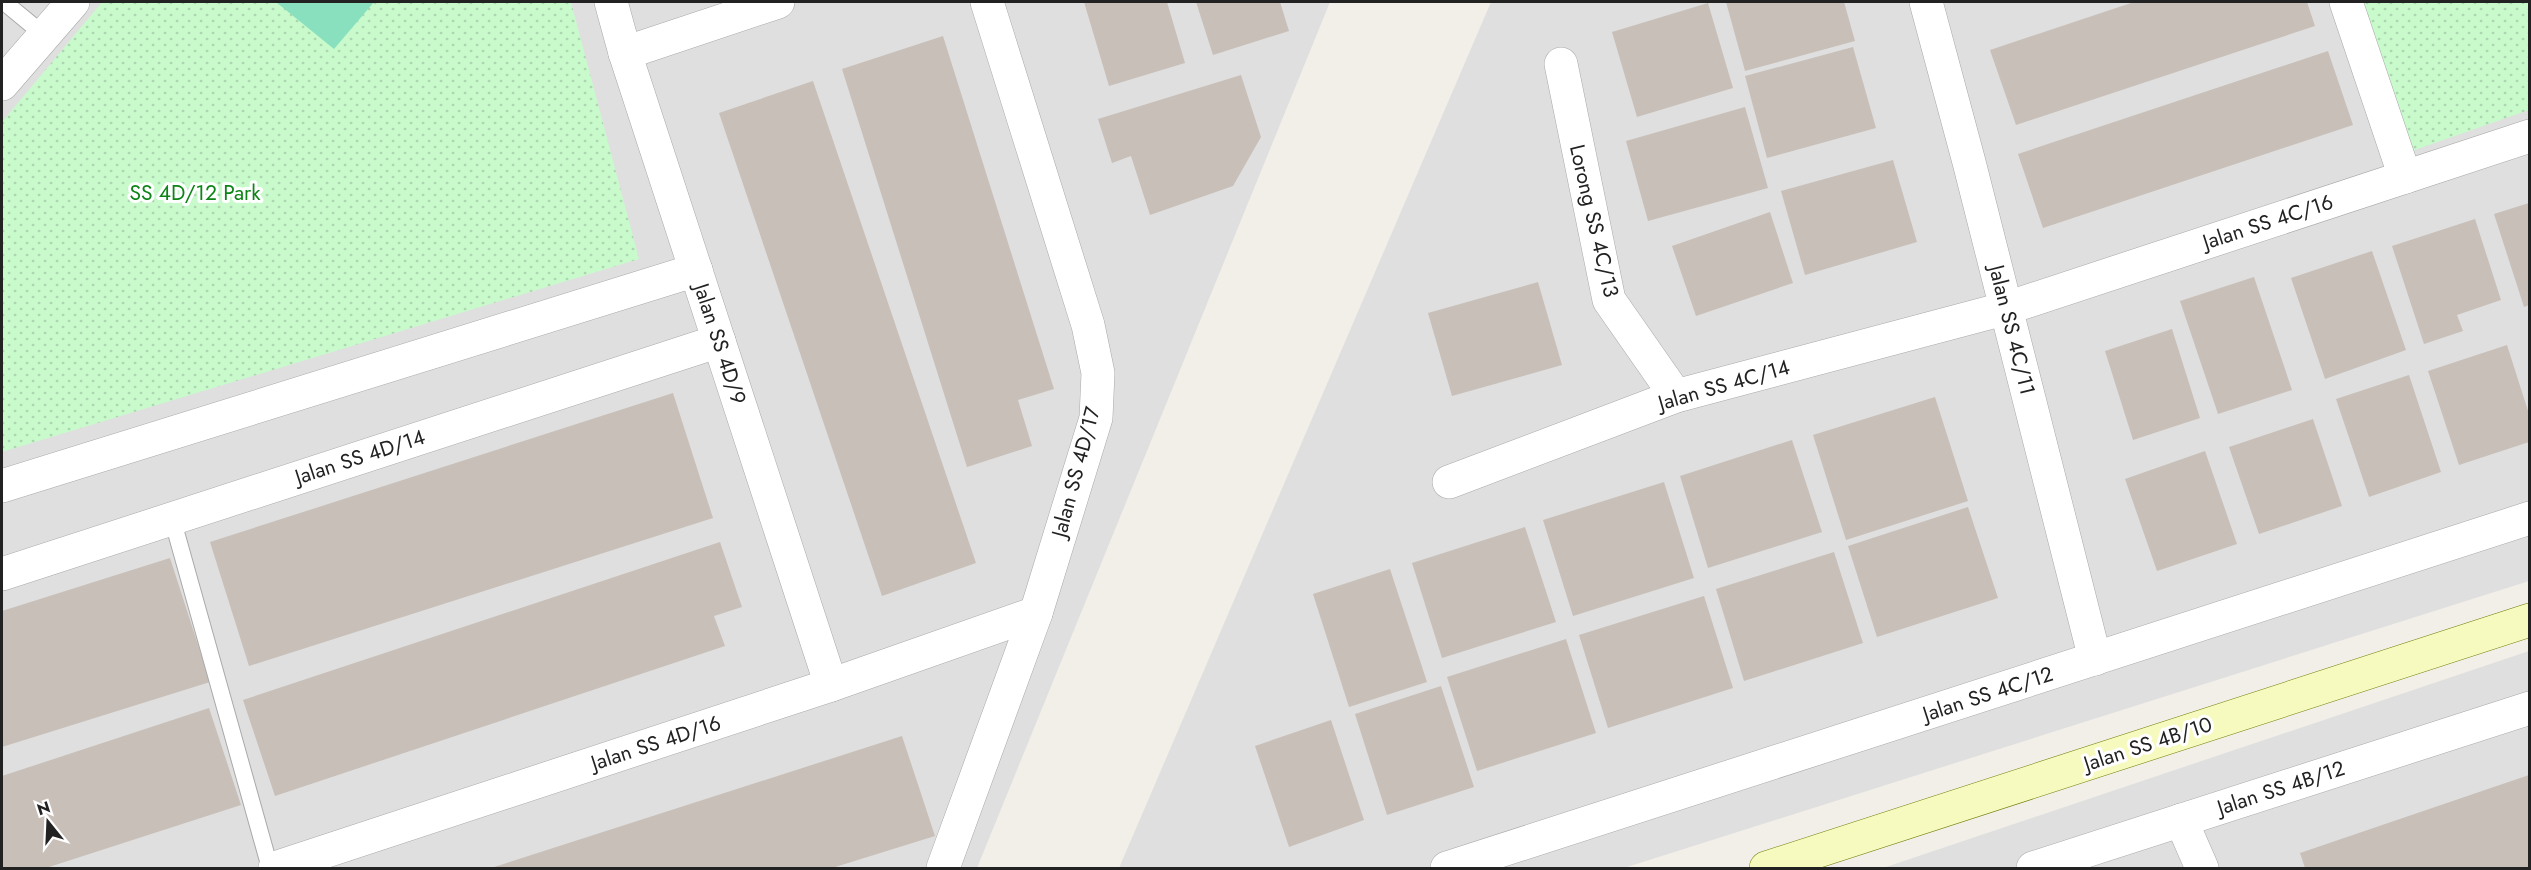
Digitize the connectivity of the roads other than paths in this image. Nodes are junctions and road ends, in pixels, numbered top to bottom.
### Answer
1 (4, 2) edge
2 (73, 2) edge
3 (611, 2) edge
4 (778, 2) edge
5 (987, 2) edge
6 (1926, 2) edge
7 (2346, 2) edge
8 (44, 35) junction
9 (625, 53) junction
10 (1561, 64) dead end
11 (2, 84) edge
12 (2529, 136) edge
13 (2405, 177) junction
14 (696, 270) junction
15 (2007, 308) junction
16 (719, 341) junction
17 (1676, 396) junction
18 (1449, 482) dead end
19 (2, 486) edge
20 (171, 518) junction
21 (2529, 518) edge
22 (2, 574) edge
23 (1036, 613) junction
24 (2529, 620) edge
25 (2095, 659) junction
26 (831, 685) junction
27 (2529, 708) edge
28 (2181, 820) junction
29 (270, 868) edge
30 (275, 868) edge
31 (943, 868) edge
32 (1447, 868) edge
33 (1766, 868) edge
34 (2033, 868) edge
35 (2202, 868) edge

1 - 8 lane
2 - 8 street
3 - 9 street, Jalan SS 4D/9
4 - 9 street
5 - 23 street, Jalan SS 4D/17
6 - 15 street, Jalan SS 4C/11
7 - 13 street
8 - 11 street
9 - 14 street, Jalan SS 4D/9
10 - 17 street, Lorong SS 4C/13
12 - 13 street, Jalan SS 4C/16
13 - 15 street, Jalan SS 4C/16
14 - 16 street, Jalan SS 4D/9
14 - 19 street
15 - 17 street, Jalan SS 4C/14
15 - 25 street, Jalan SS 4C/11
16 - 20 street, Jalan SS 4D/14
16 - 26 street, Jalan SS 4D/9
17 - 18 street, Jalan SS 4C/14
20 - 22 street, Jalan SS 4D/14
20 - 29 lane
21 - 25 street, Jalan SS 4C/12
23 - 26 street, Jalan SS 4D/16
23 - 31 street, Jalan SS 4D/17
24 - 33 street, Jalan SS 4B/10
25 - 32 street, Jalan SS 4C/12
26 - 30 street, Jalan SS 4D/16
27 - 28 street, Jalan SS 4B/12
28 - 34 street, Jalan SS 4B/12
28 - 35 street

